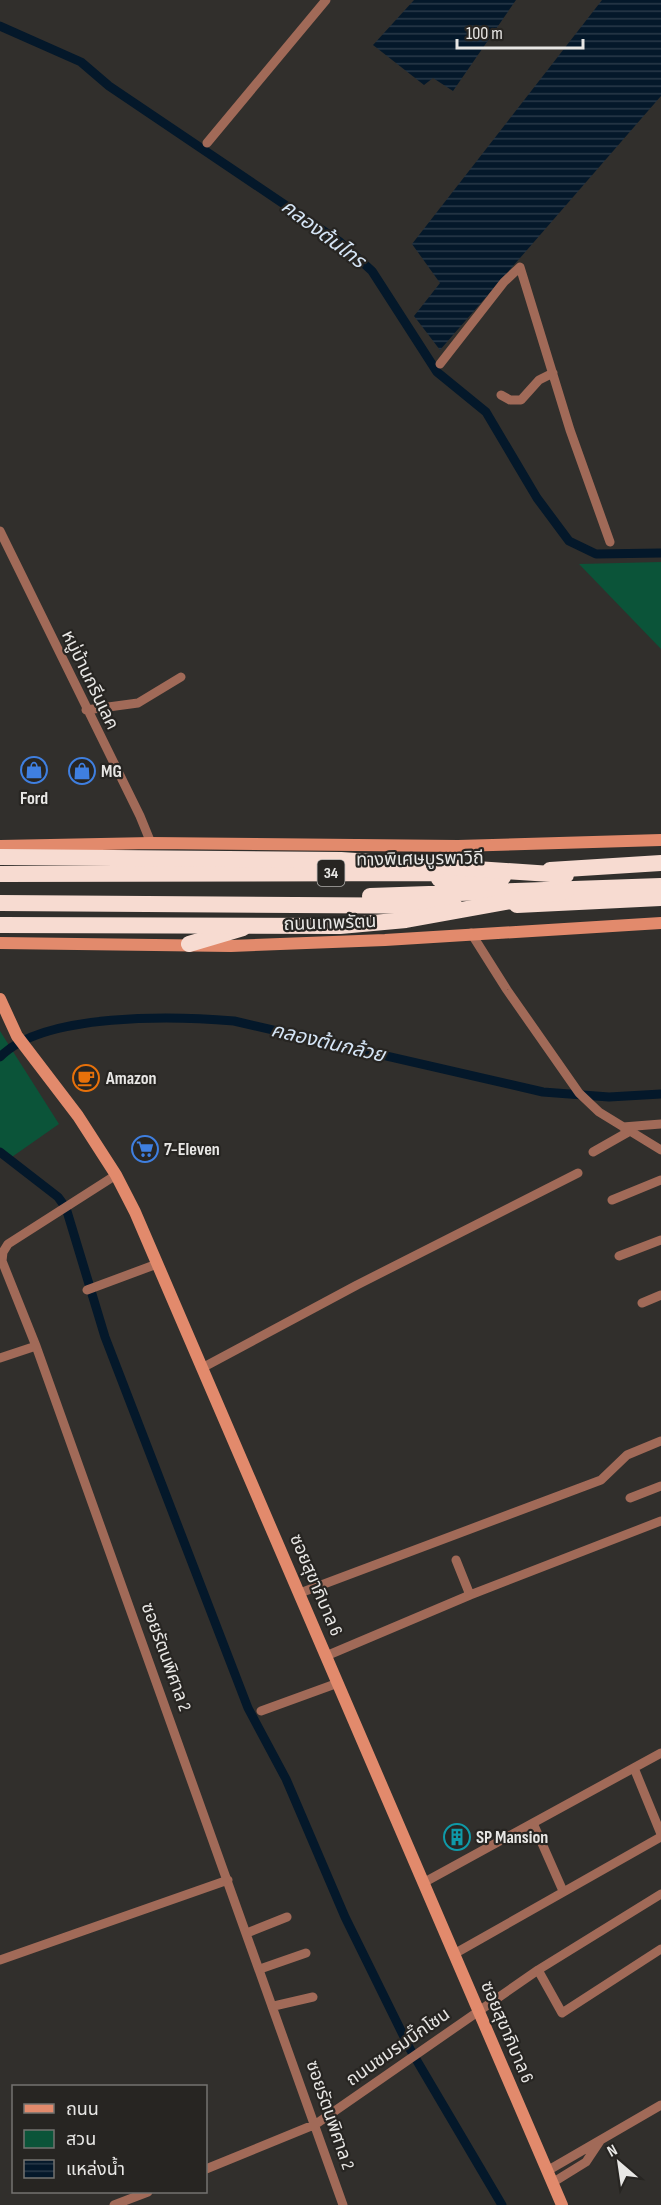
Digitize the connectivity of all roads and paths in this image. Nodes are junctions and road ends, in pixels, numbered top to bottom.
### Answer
1 (326, 0) edge
2 (207, 143) dead end
3 (440, 364) dead end
4 (553, 373) junction
5 (501, 395) dead end
6 (0, 531) edge
7 (610, 542) dead end
8 (181, 676) dead end
9 (86, 710) junction
10 (661, 840) edge
11 (151, 843) junction
12 (0, 846) edge
13 (0, 856) edge
14 (661, 863) edge
15 (661, 869) edge
16 (0, 876) edge
17 (566, 883) junction
18 (661, 886) edge
19 (0, 896) edge
20 (661, 898) edge
21 (0, 903) edge
22 (313, 907) junction
23 (661, 923) edge
24 (0, 925) edge
25 (471, 933) junction
26 (0, 943) edge
27 (189, 944) junction
28 (0, 999) edge
29 (661, 1124) edge
30 (627, 1129) junction
31 (661, 1150) edge
32 (593, 1152) dead end
33 (578, 1173) dead end
34 (116, 1175) junction
35 (661, 1180) edge
36 (612, 1200) dead end
37 (661, 1239) edge
38 (619, 1256) dead end
39 (158, 1264) junction
40 (87, 1290) dead end
41 (661, 1295) edge
42 (642, 1303) dead end
43 (36, 1346) junction
44 (0, 1358) edge
45 (202, 1368) junction
46 (661, 1441) edge
47 (661, 1486) edge
48 (630, 1498) dead end
49 (661, 1521) edge
50 (456, 1560) dead end
51 (300, 1593) junction
52 (470, 1595) junction
53 (326, 1656) junction
54 (338, 1683) junction
55 (261, 1711) dead end
56 (661, 1754) edge
57 (634, 1768) junction
58 (657, 1809) edge
59 (533, 1822) junction
60 (661, 1834) edge
61 (228, 1880) junction
62 (423, 1883) junction
63 (563, 1891) junction
64 (661, 1894) edge
65 (287, 1917) dead end
66 (247, 1933) junction
67 (661, 1949) edge
68 (306, 1953) dead end
69 (454, 1954) junction
70 (0, 1960) edge
71 (260, 1968) junction
72 (538, 1970) junction
73 (313, 1997) dead end
74 (274, 2006) junction
75 (478, 2012) junction
76 (661, 2105) edge
77 (316, 2124) junction
78 (207, 2169) edge
79 (550, 2177) junction
80 (145, 2193) edge
81 (114, 2205) edge
82 (343, 2205) edge
83 (562, 2205) edge

1 - 2 street
3 - 4 street
4 - 5 street
4 - 7 street
6 - 9 street, หมู่บ้านกรีนเลค
8 - 9 street
9 - 11 street, หมู่บ้านกรีนเลค
10 - 11 street, 34
11 - 12 street, 34
13 - 17 highway, bridge
14 - 16 highway, 34
15 - 17 highway, ทางพิเศษบูรพาวิถี
16 - 17 highway, ทางพิเศษบูรพาวิถี, bridge
17 - 18 highway, ทางพิเศษบูรพาวิถี
17 - 19 highway, ทางพิเศษบูรพาวิถี, bridge
17 - 24 highway, bridge
20 - 22 highway, ถนนเทพรัตน / 34
21 - 22 highway, ถนนเทพรัตน / 34
22 - 27 highway
23 - 25 street, ถนนเทพรัตน
25 - 27 street, ถนนเทพรัตน
25 - 30 street
26 - 27 street, ถนนเทพรัตน
28 - 34 street, ซอยสุขาภิบาล 6
29 - 30 street
30 - 31 street
30 - 32 street
33 - 45 street
34 - 39 street, ซอยสุขาภิบาล 6
34 - 43 street, ซอยรัตนพิศาล 2
35 - 36 street
37 - 38 street
39 - 40 street
39 - 45 street, ซอยสุขาภิบาล 6
41 - 42 street
43 - 44 street
43 - 61 street, ซอยรัตนพิศาล 2
45 - 51 street, ซอยสุขาภิบาล 6
46 - 51 street
47 - 48 street
49 - 52 street
50 - 52 street
51 - 53 street, ซอยสุขาภิบาล 6
52 - 53 street
53 - 54 street, ซอยสุขาภิบาล 6
54 - 55 street
54 - 62 street, ซอยสุขาภิบาล 6
56 - 57 street
57 - 58 street
57 - 59 street
58 - 60 street
59 - 62 street
59 - 63 street
60 - 63 street
61 - 66 street, ซอยรัตนพิศาล 2
61 - 70 street
62 - 69 street, ซอยสุขาภิบาล 6
63 - 69 street
64 - 72 street, ถนนชมรมบิ๊กโซน
65 - 66 street
66 - 71 street, ซอยรัตนพิศาล 2
67 - 72 street
68 - 71 street
69 - 75 street, ซอยสุขาภิบาล 6
71 - 74 street, ซอยรัตนพิศาล 2
72 - 75 street, ถนนชมรมบิ๊กโซน
73 - 74 street
74 - 77 street, ซอยรัตนพิศาล 2
75 - 77 street, ถนนชมรมบิ๊กโซน
75 - 79 street, ซอยสุขาภิบาล 6
76 - 79 street
77 - 78 street, ถนนชมรมบิ๊กโซน
77 - 82 street, ซอยรัตนพิศาล 2
79 - 83 street, ซอยสุขาภิบาล 6
80 - 81 street

